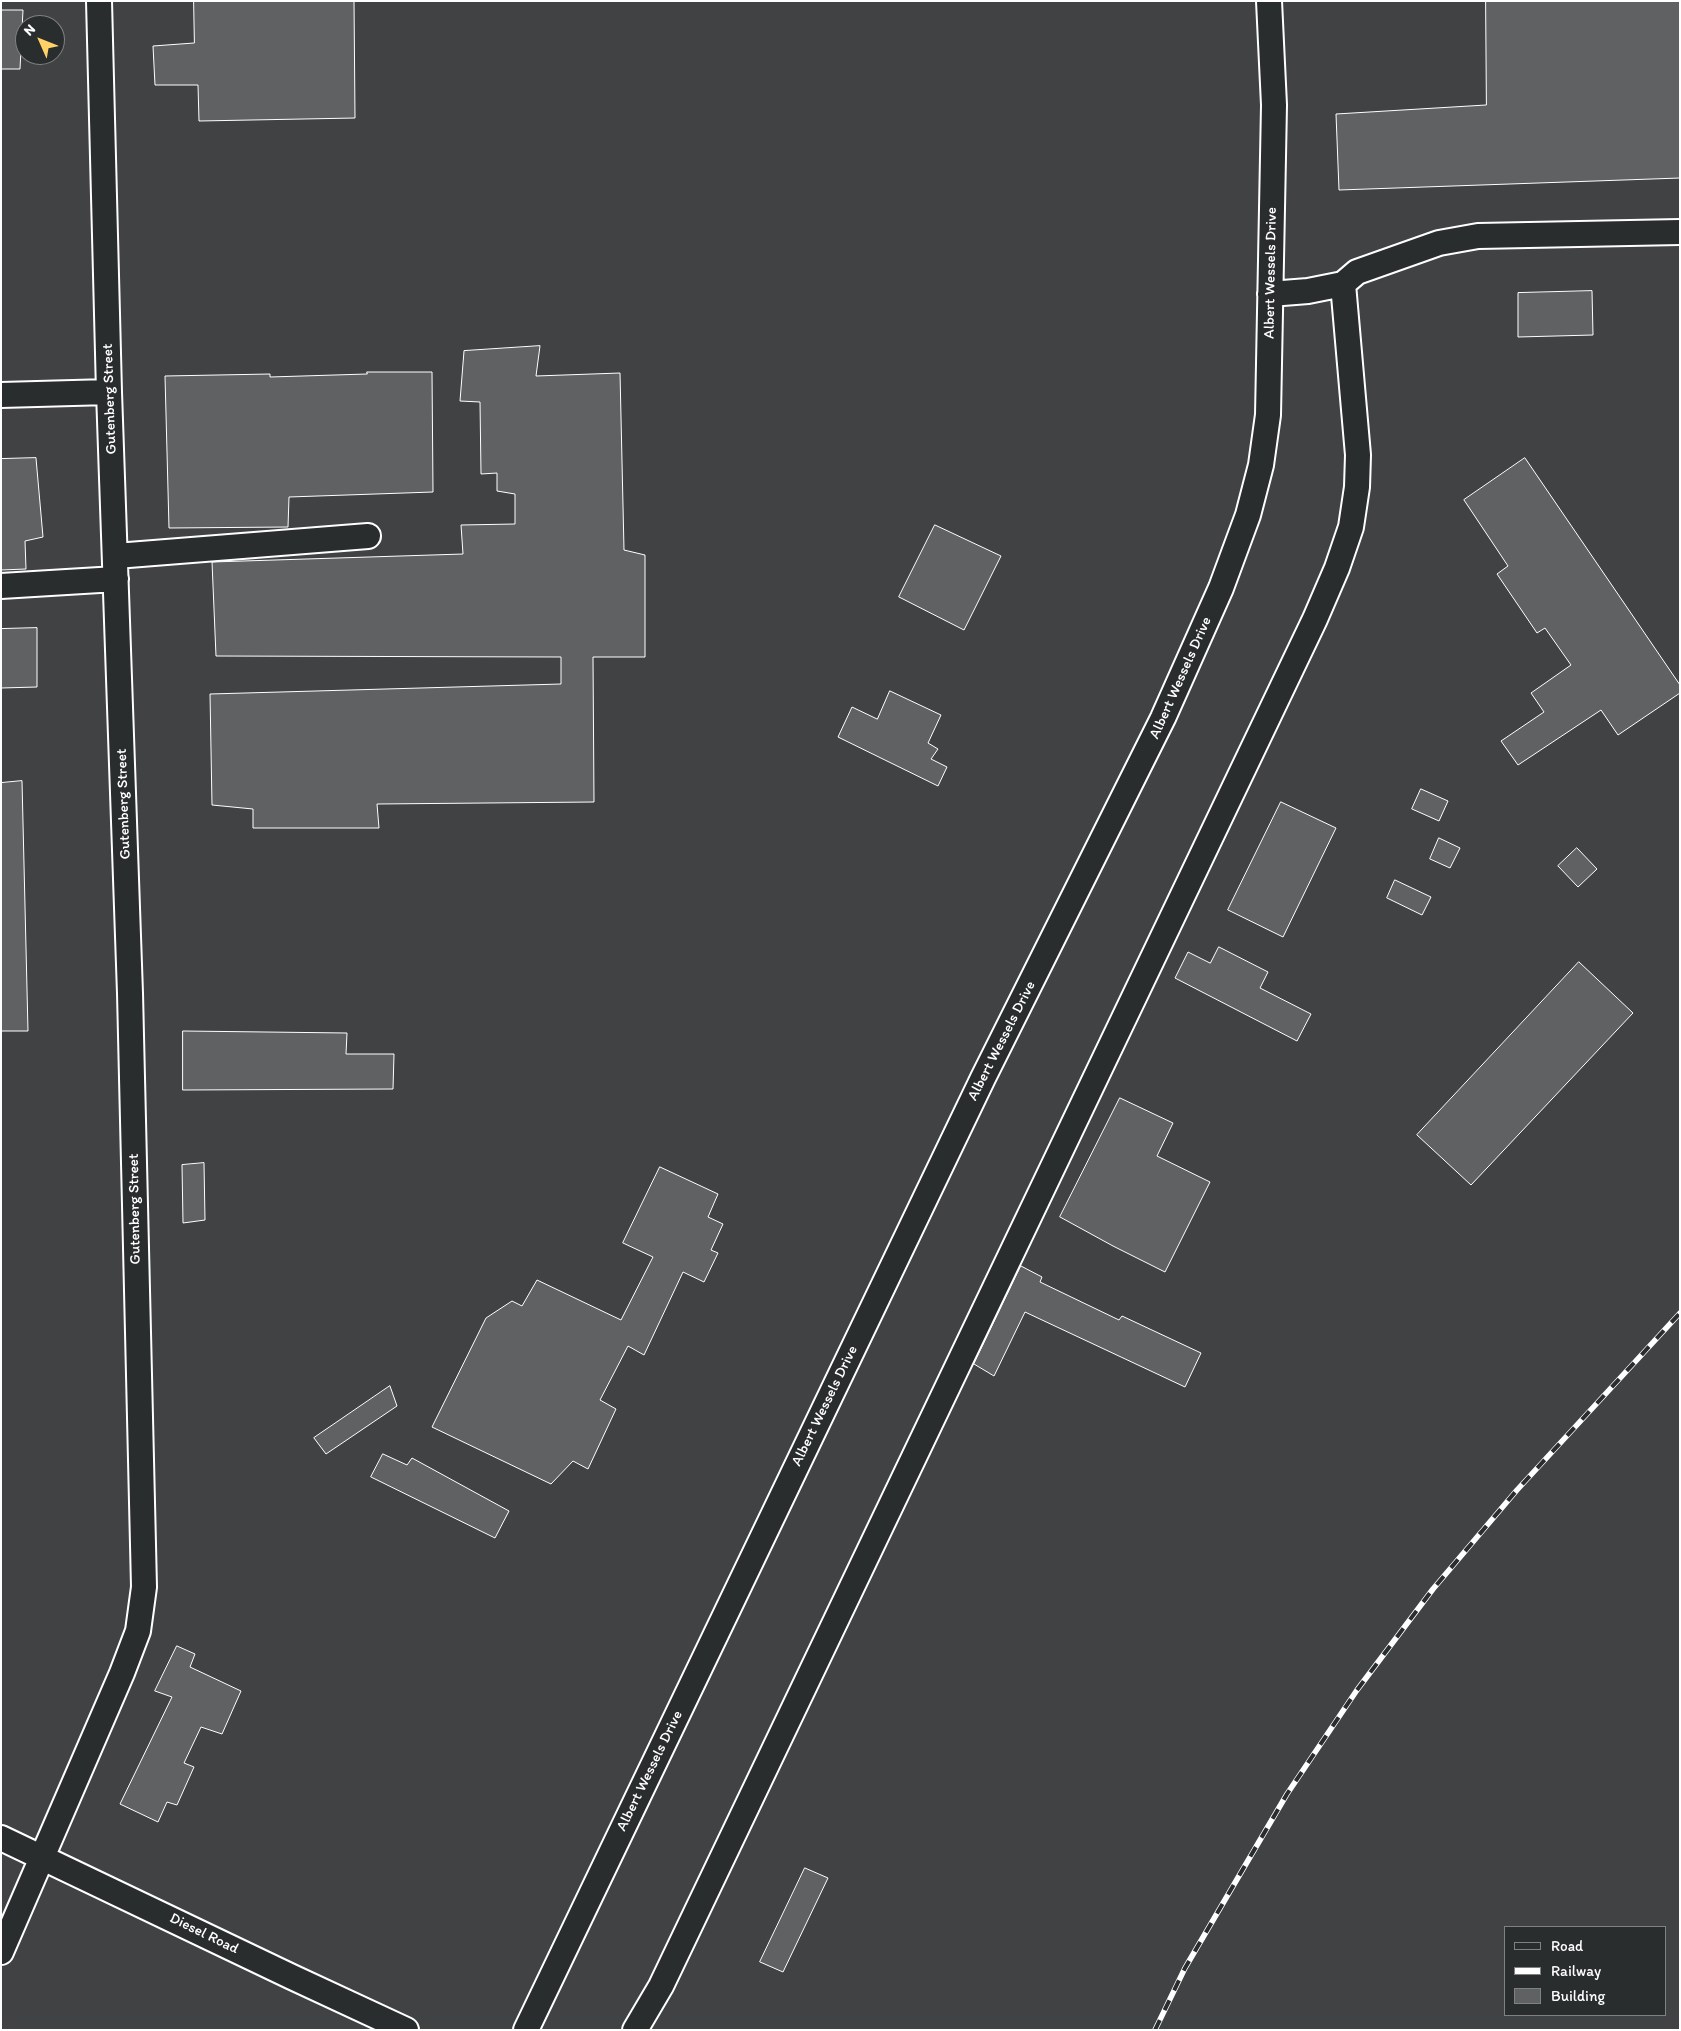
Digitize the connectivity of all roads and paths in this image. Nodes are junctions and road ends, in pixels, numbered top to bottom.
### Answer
1 (99, 1) edge
2 (1269, 1) edge
3 (1680, 232) edge
4 (1343, 284) junction
5 (1270, 294) junction
6 (109, 392) junction
7 (1, 395) edge
8 (368, 536) dead end
9 (116, 568) junction
10 (1, 586) edge
11 (1, 1838) edge
12 (42, 1858) junction
13 (1, 1952) edge
14 (406, 2030) edge
15 (526, 2030) edge
16 (635, 2030) edge

1 - 6 street, Gutenberg Street
2 - 5 street, Albert Wessels Drive
3 - 4 street
4 - 5 street
4 - 16 street
5 - 15 street, Albert Wessels Drive
6 - 7 street
6 - 9 street, Gutenberg Street
8 - 9 street
9 - 10 street
9 - 12 street, Gutenberg Street
11 - 12 street, Diesel Road
12 - 13 street, Gutenberg Street
12 - 14 street, Diesel Road

